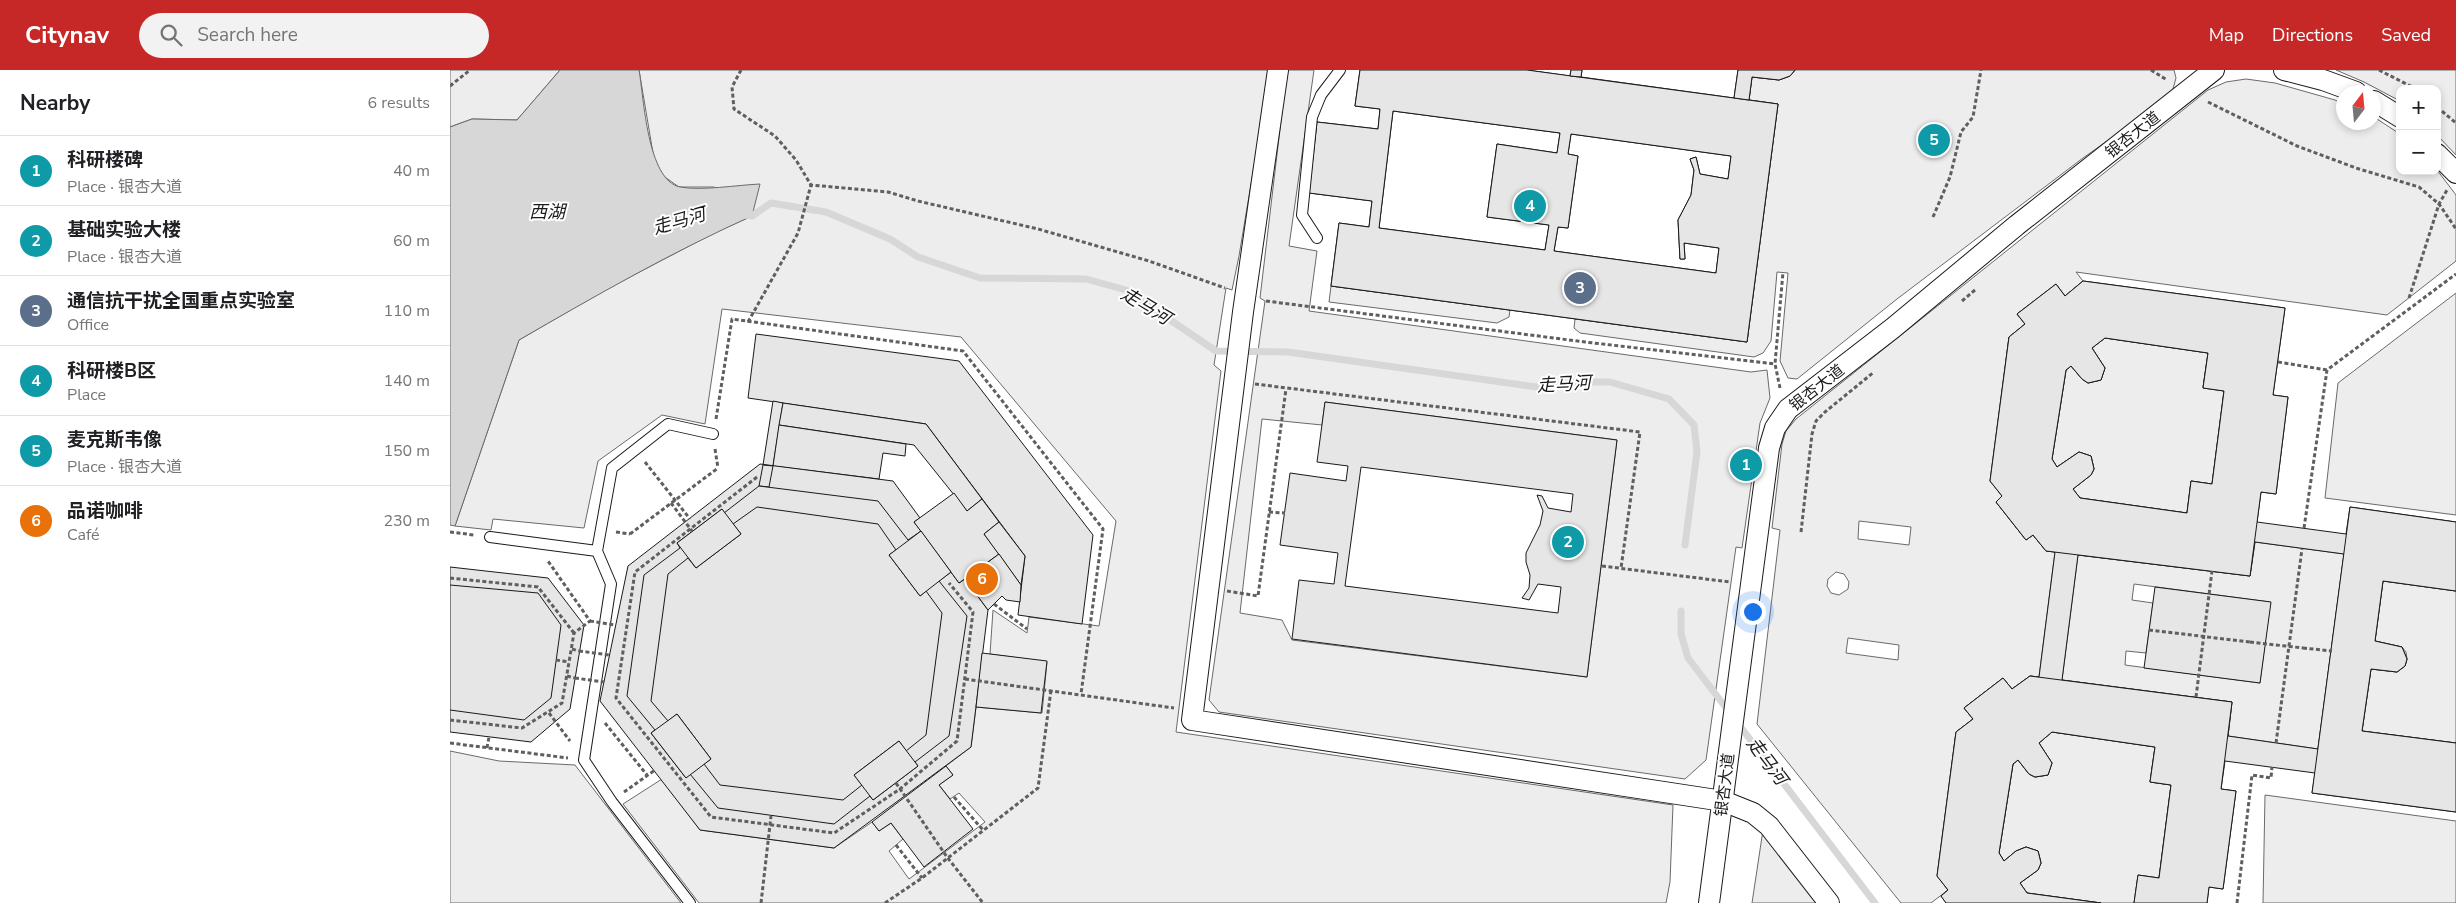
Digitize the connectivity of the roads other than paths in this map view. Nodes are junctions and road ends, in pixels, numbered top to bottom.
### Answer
1 (1278, 70) edge
2 (1340, 70) edge
3 (2214, 70) edge
4 (2284, 70) edge
5 (2337, 85) edge
6 (2381, 105) edge
7 (2396, 115) edge
8 (2441, 158) edge
9 (2456, 173) edge
10 (1317, 238) dead end
11 (713, 434) road end
12 (490, 537) road end
13 (597, 551) junction
14 (1724, 801) junction
15 (690, 903) edge
16 (1709, 903) edge
17 (1828, 903) edge

1 - 14 street
2 - 10 lane
3 - 14 street, 银杏大道
4 - 5 street
6 - 7 street
8 - 9 street
11 - 13 lane
12 - 13 lane
13 - 15 lane
14 - 16 street, 银杏大道
14 - 17 street

